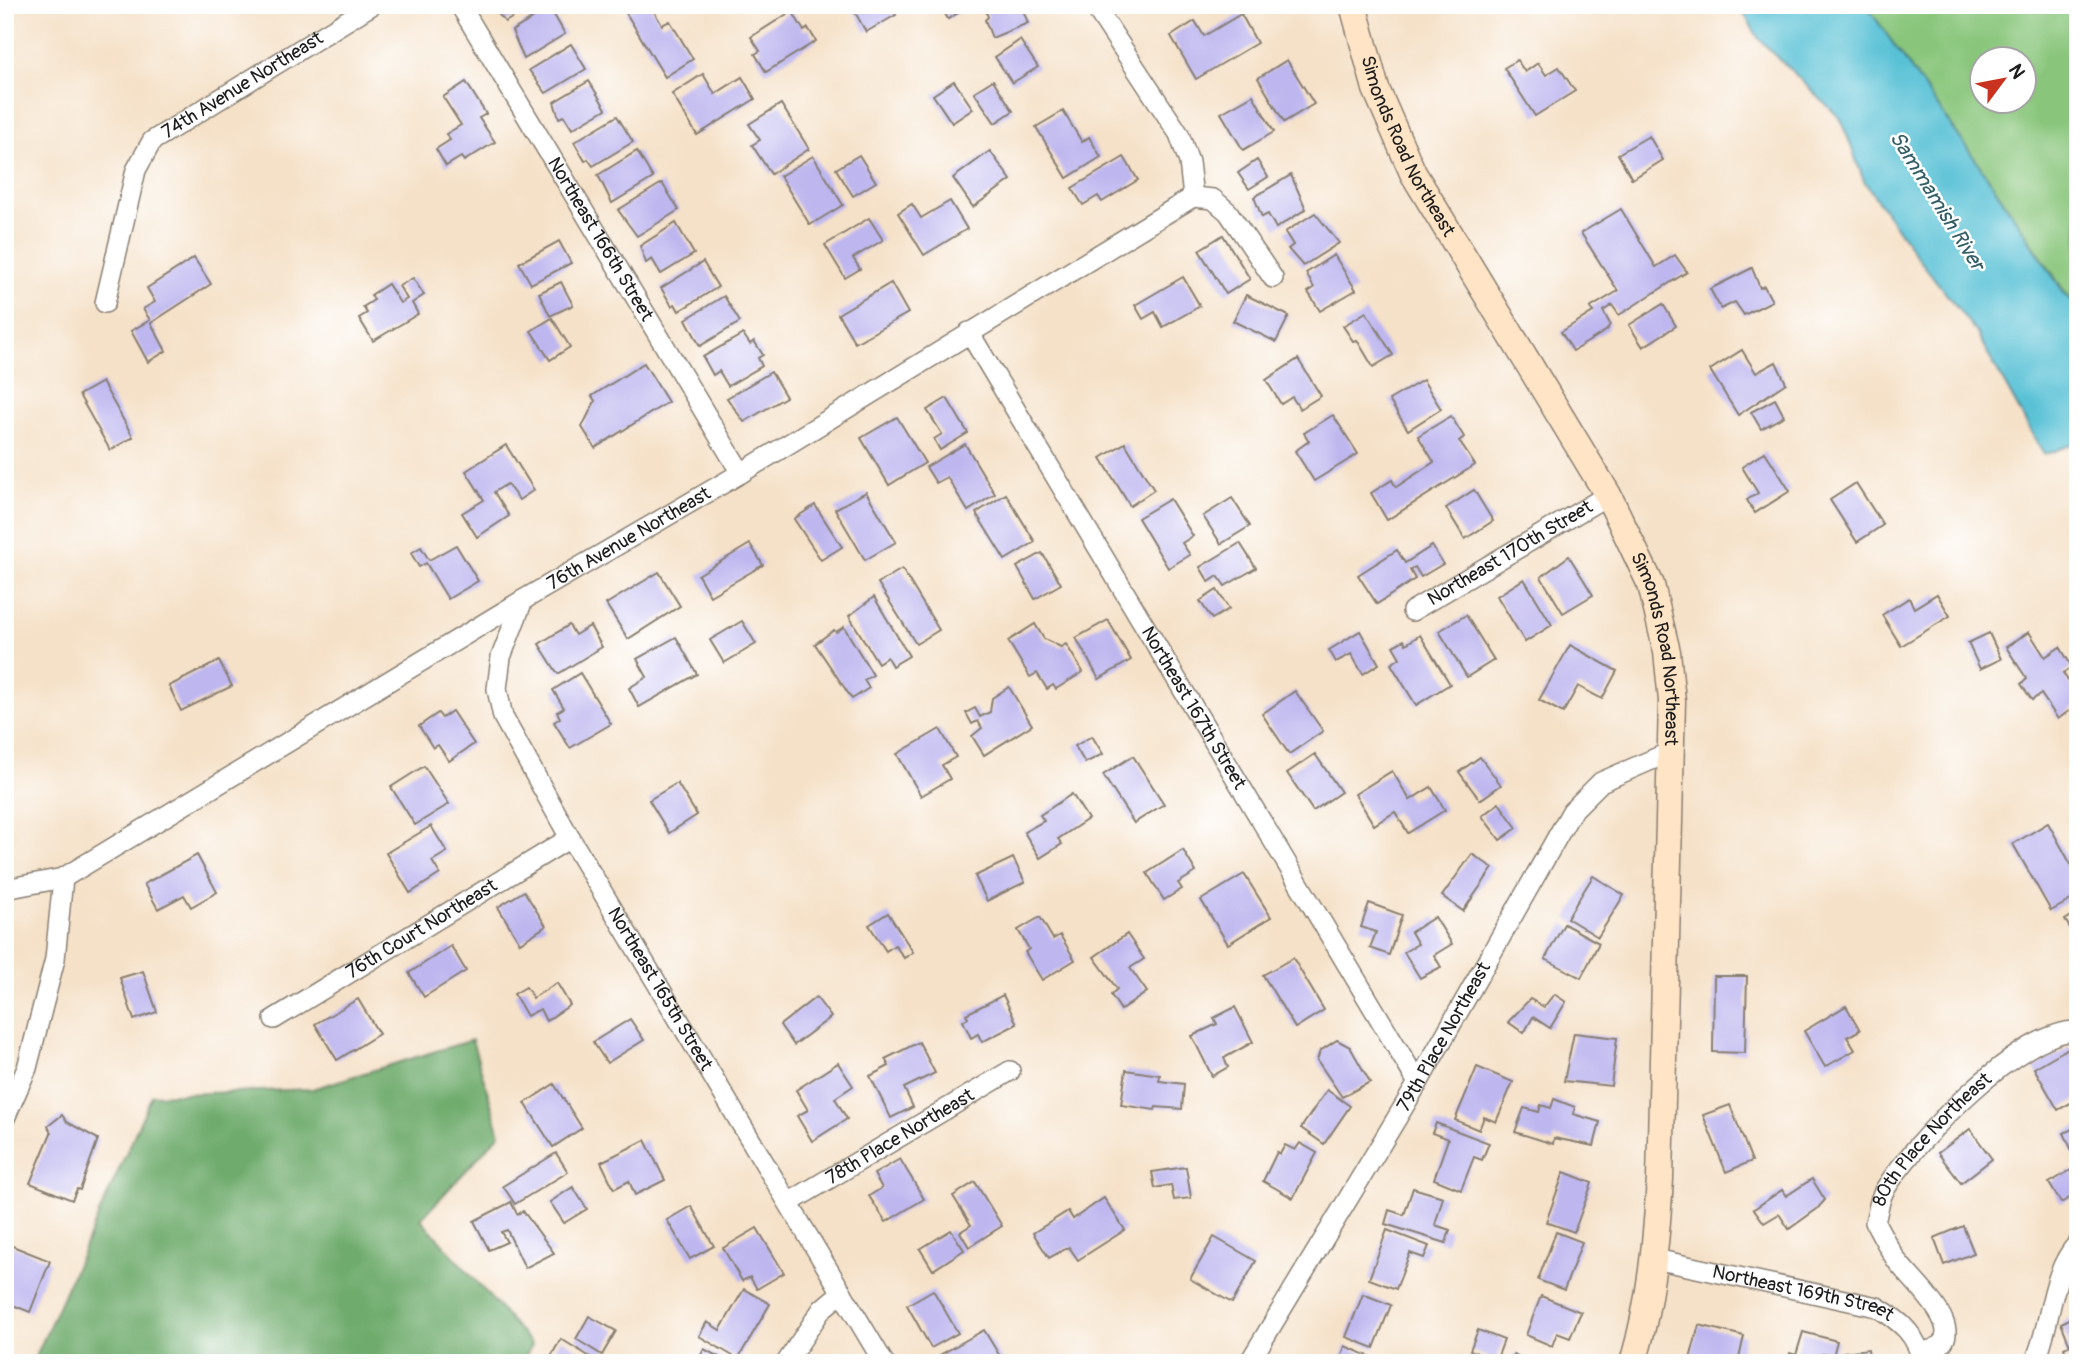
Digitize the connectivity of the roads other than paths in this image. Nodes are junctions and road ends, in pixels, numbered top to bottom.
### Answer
1 (372, 5) edge
2 (460, 5) edge
3 (1094, 5) edge
4 (1353, 5) edge
5 (1193, 197) junction
6 (1273, 278) dead end
7 (105, 303) dead end
8 (970, 332) junction
9 (741, 473) junction
10 (1608, 495) junction
11 (523, 600) junction
12 (1412, 611) dead end
13 (1672, 751) junction
14 (570, 838) junction
15 (63, 878) junction
16 (5, 889) edge
17 (274, 1019) dead end
18 (2077, 1031) edge
19 (1010, 1071) dead end
20 (1418, 1083) junction
21 (5, 1118) edge
22 (790, 1202) junction
23 (2078, 1243) edge
24 (1655, 1259) junction
25 (842, 1292) junction
26 (1922, 1357) edge
27 (786, 1363) edge
28 (884, 1363) edge
29 (1249, 1363) edge
30 (1633, 1363) edge
31 (2034, 1363) edge

1 - 7 street, 74th Avenue Northeast
2 - 9 street, Northeast 166th Street
3 - 5 street
4 - 10 main road, Simonds Road Northeast
5 - 6 street
5 - 8 street, 76th Avenue Northeast
8 - 9 street, 76th Avenue Northeast
8 - 20 street, Northeast 167th Street
9 - 11 street, 76th Avenue Northeast
10 - 12 street, Northeast 170th Street
10 - 13 main road, Simonds Road Northeast
11 - 14 street, Northeast 165th Street
11 - 15 street, 76th Avenue Northeast
13 - 20 street, 79th Place Northeast
13 - 24 main road, Simonds Road Northeast
14 - 17 street, 76th Court Northeast
14 - 22 street, Northeast 165th Street
15 - 16 street
15 - 21 street
18 - 26 street, 80th Place Northeast
19 - 22 street, 78th Place Northeast
20 - 29 street, 79th Place Northeast
22 - 25 street, Northeast 165th Street
23 - 31 street
24 - 26 street, Northeast 169th Street
24 - 30 main road, Simonds Road Northeast
25 - 27 street
25 - 28 street, Northeast 165th Street

